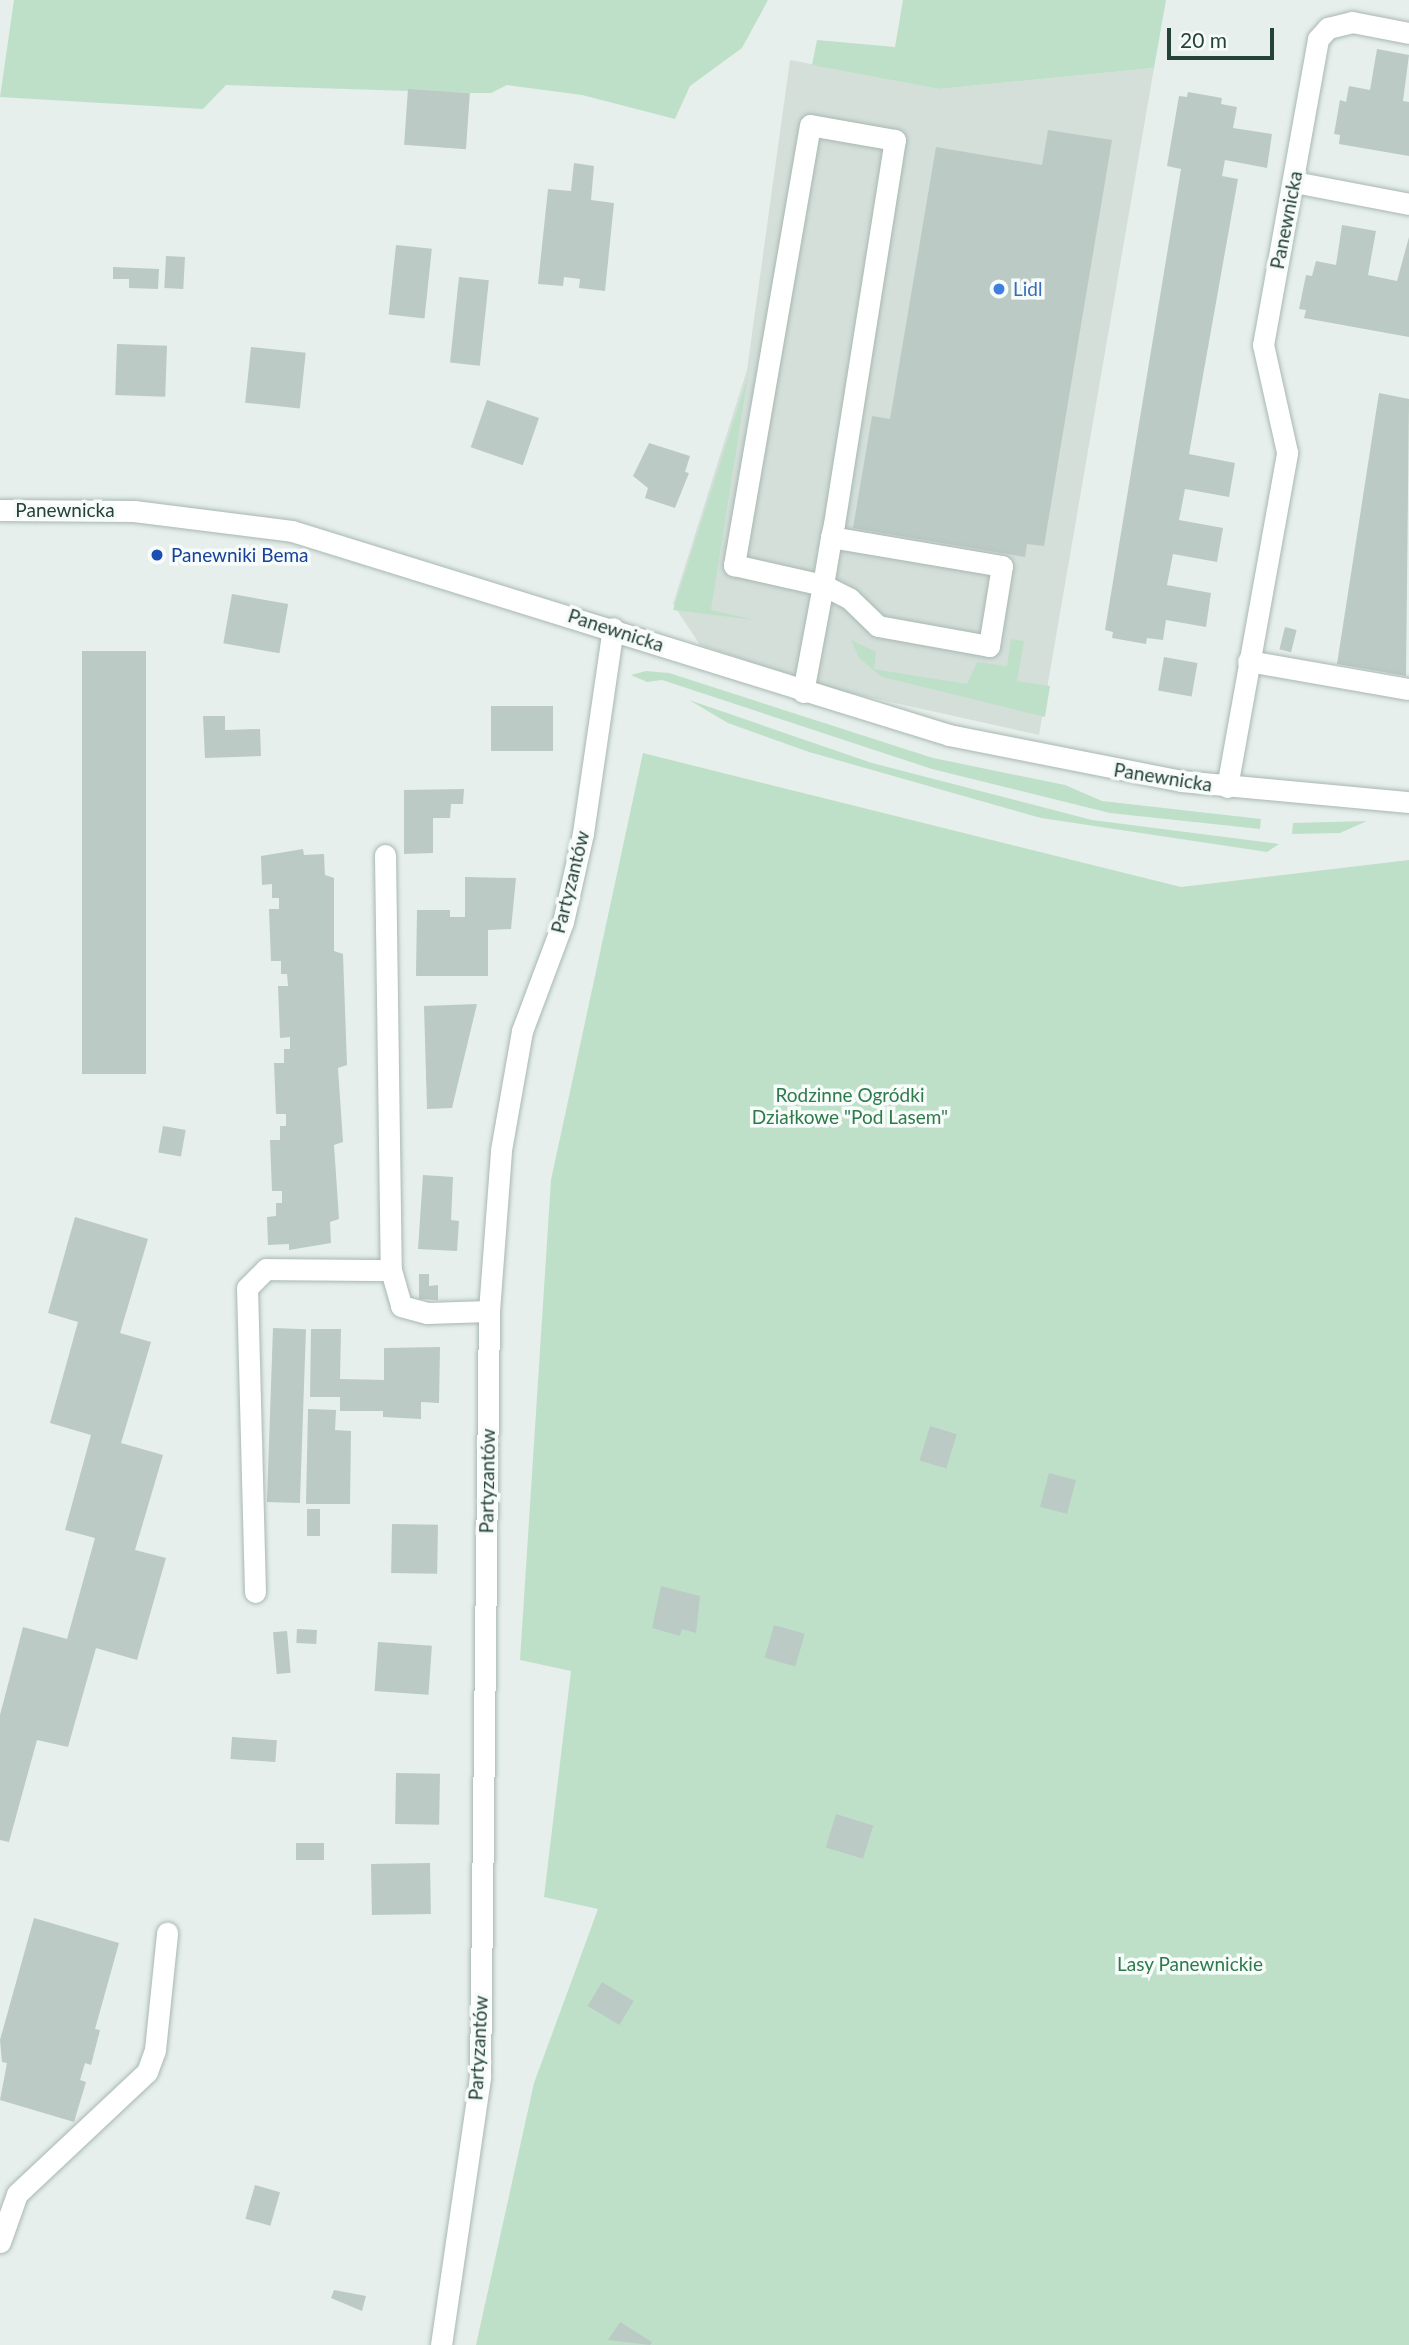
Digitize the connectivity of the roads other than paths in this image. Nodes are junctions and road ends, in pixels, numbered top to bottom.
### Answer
1 (1409, 33) edge
2 (1294, 182) junction
3 (1409, 204) edge
4 (0, 510) edge
5 (831, 537) junction
6 (823, 585) junction
7 (612, 628) junction
8 (1248, 661) junction
9 (1409, 689) edge
10 (803, 692) junction
11 (1227, 788) junction
12 (1409, 802) edge
13 (384, 855) dead end
14 (391, 1270) junction
15 (489, 1311) junction
16 (255, 1592) dead end
17 (167, 1933) dead end
18 (0, 2242) edge
19 (441, 2345) edge

1 - 2 street, Panewnicka
2 - 3 street
2 - 8 street, Panewnicka
4 - 7 street, Panewnicka
5 - 6 street
5 - 6 street
5 - 6 street
6 - 10 street
7 - 10 street, Panewnicka
7 - 15 street, Partyzantów
8 - 9 street
8 - 11 street, Panewnicka
10 - 11 street, Panewnicka
11 - 12 street, Panewnicka
13 - 14 street
14 - 15 street
14 - 16 street
15 - 19 street, Partyzantów
17 - 18 street

